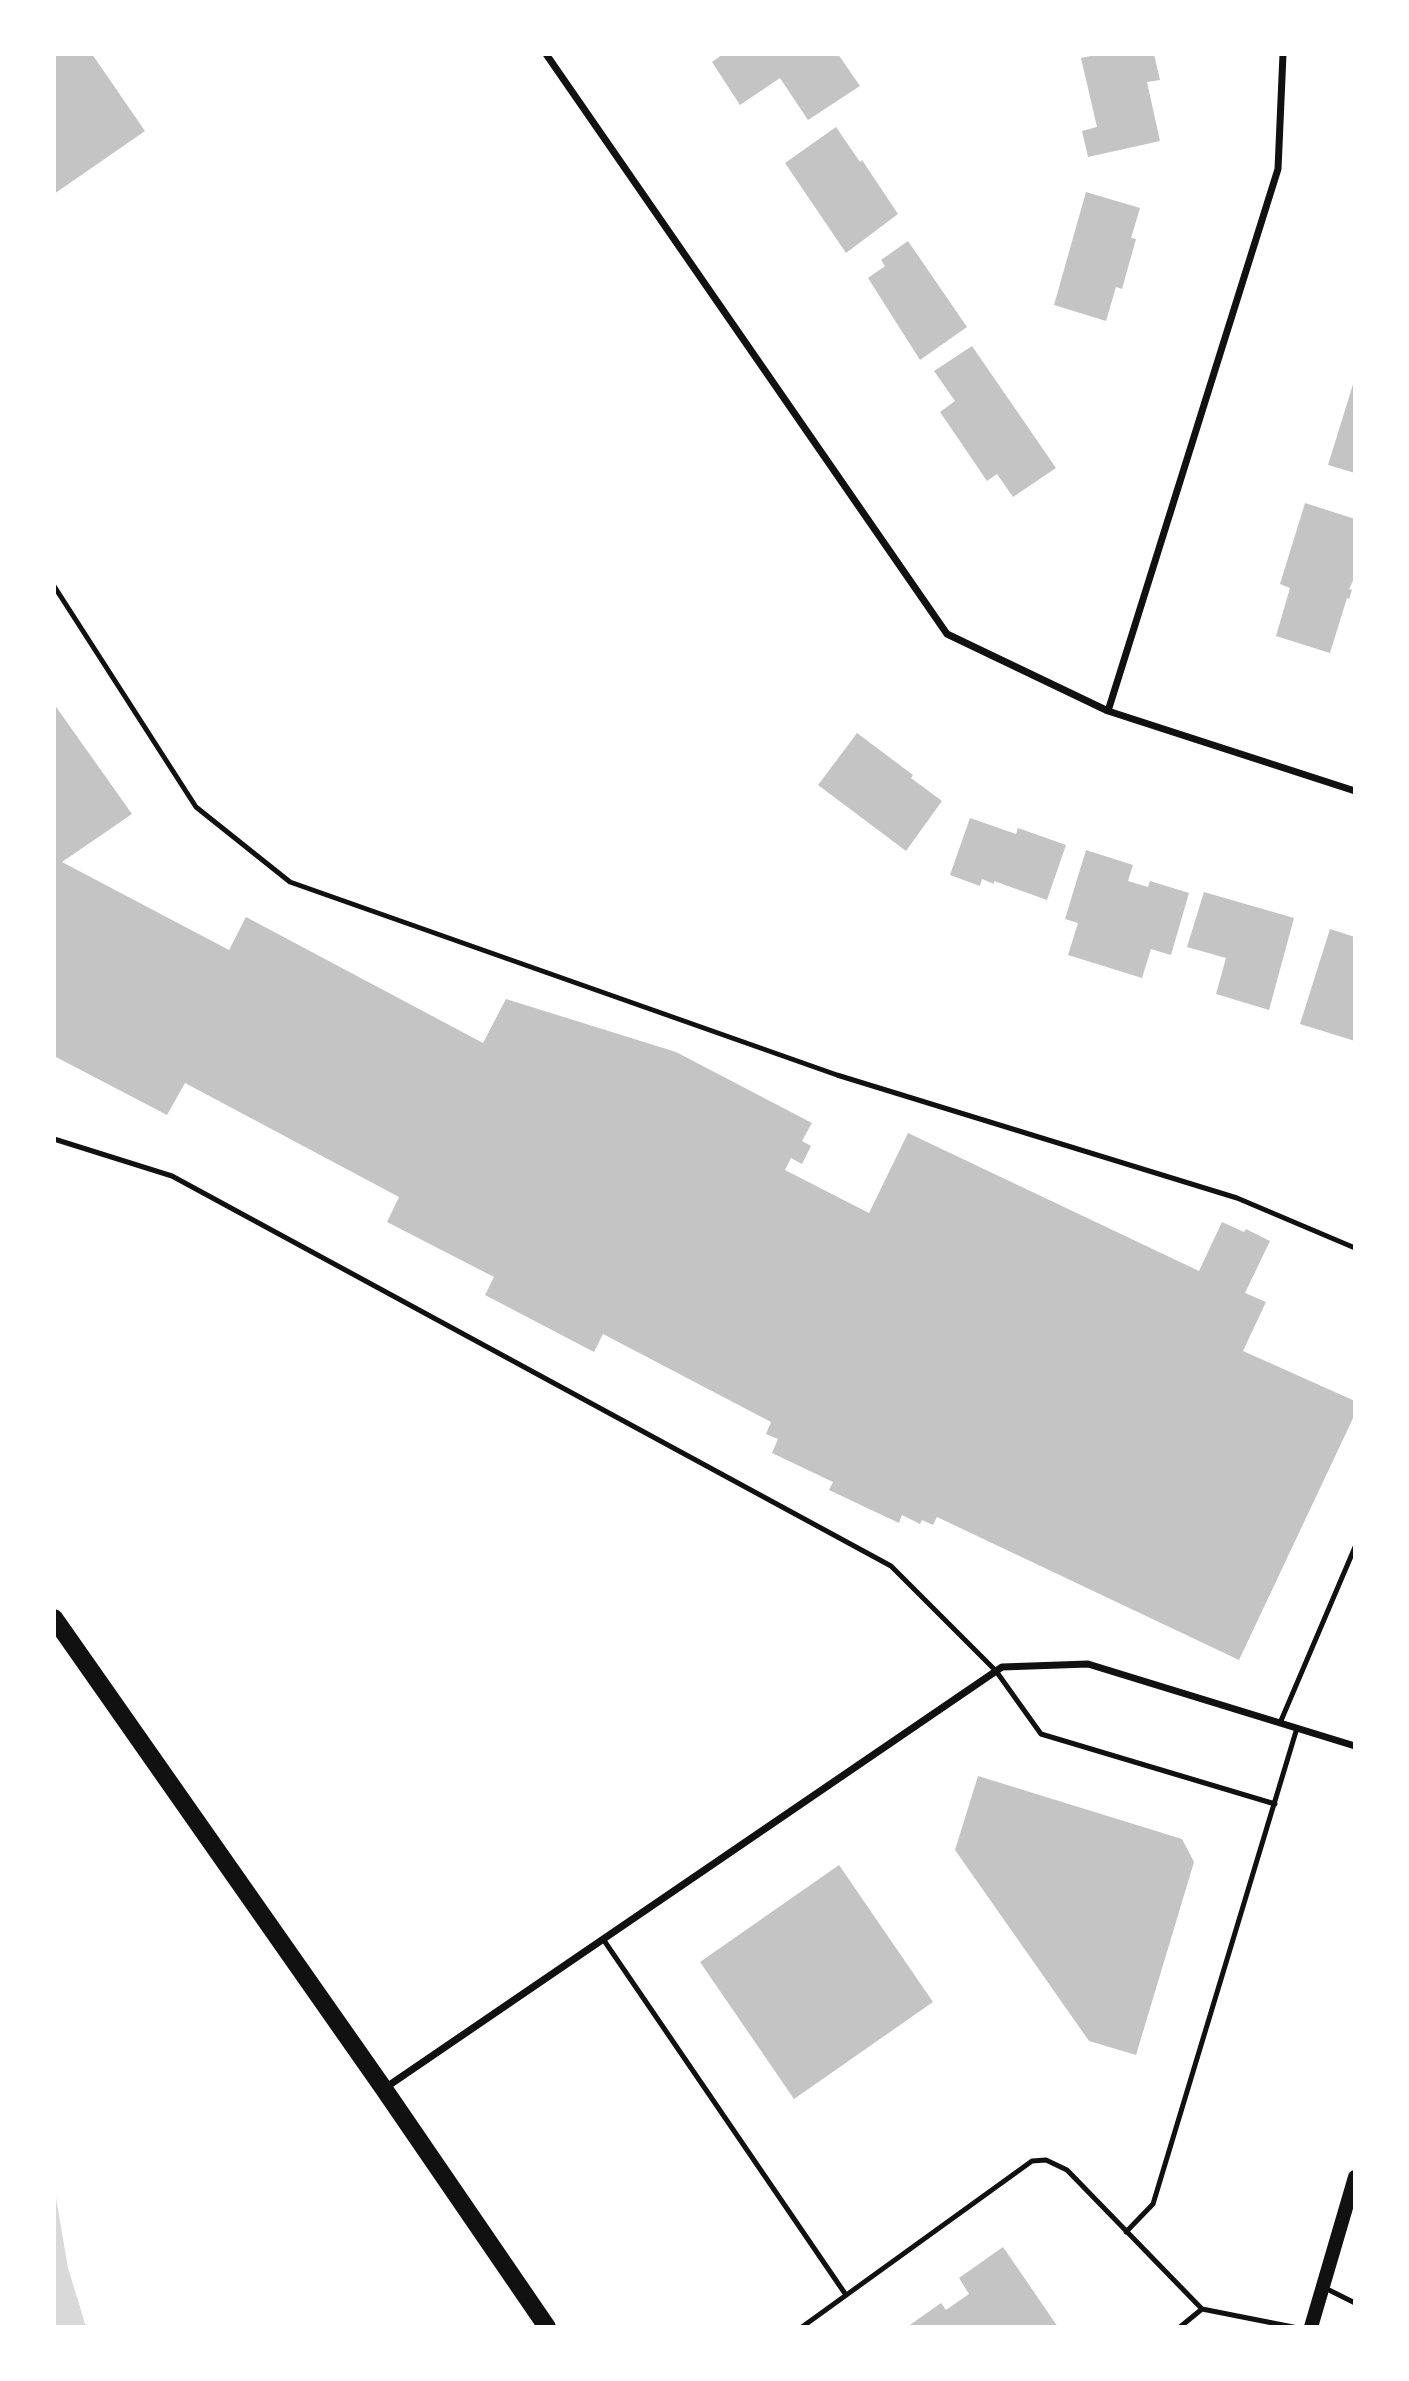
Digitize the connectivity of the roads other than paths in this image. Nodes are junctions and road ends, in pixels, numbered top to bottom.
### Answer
1 (546, 54) edge
2 (1283, 54) edge
3 (54, 586) edge
4 (1108, 711) junction
5 (1355, 791) edge
6 (54, 1139) edge
7 (1355, 1248) edge
8 (1355, 1547) edge
9 (54, 1618) edge
10 (996, 1671) junction
11 (1280, 1723) junction
12 (1297, 1728) junction
13 (1355, 1745) edge
14 (1275, 1804) junction
15 (603, 1939) junction
16 (384, 2089) junction
17 (1355, 2176) edge
18 (1126, 2232) junction
19 (1323, 2287) junction
20 (846, 2295) junction
21 (1355, 2303) edge
22 (1202, 2309) junction
23 (547, 2327) edge
24 (802, 2327) edge
25 (1180, 2327) edge
26 (1293, 2327) edge
27 (1311, 2327) edge

1 - 4 street
2 - 4 street
3 - 7 lane
4 - 5 street
6 - 10 lane
8 - 11 lane
9 - 16 main road
10 - 11 street
10 - 14 lane
10 - 15 street
11 - 12 street
12 - 13 street
12 - 14 lane
14 - 18 lane
15 - 16 street
15 - 20 lane
16 - 23 main road
17 - 19 main road
18 - 20 lane
18 - 22 lane
19 - 21 lane
19 - 27 main road
20 - 24 lane
22 - 25 lane
22 - 26 lane

